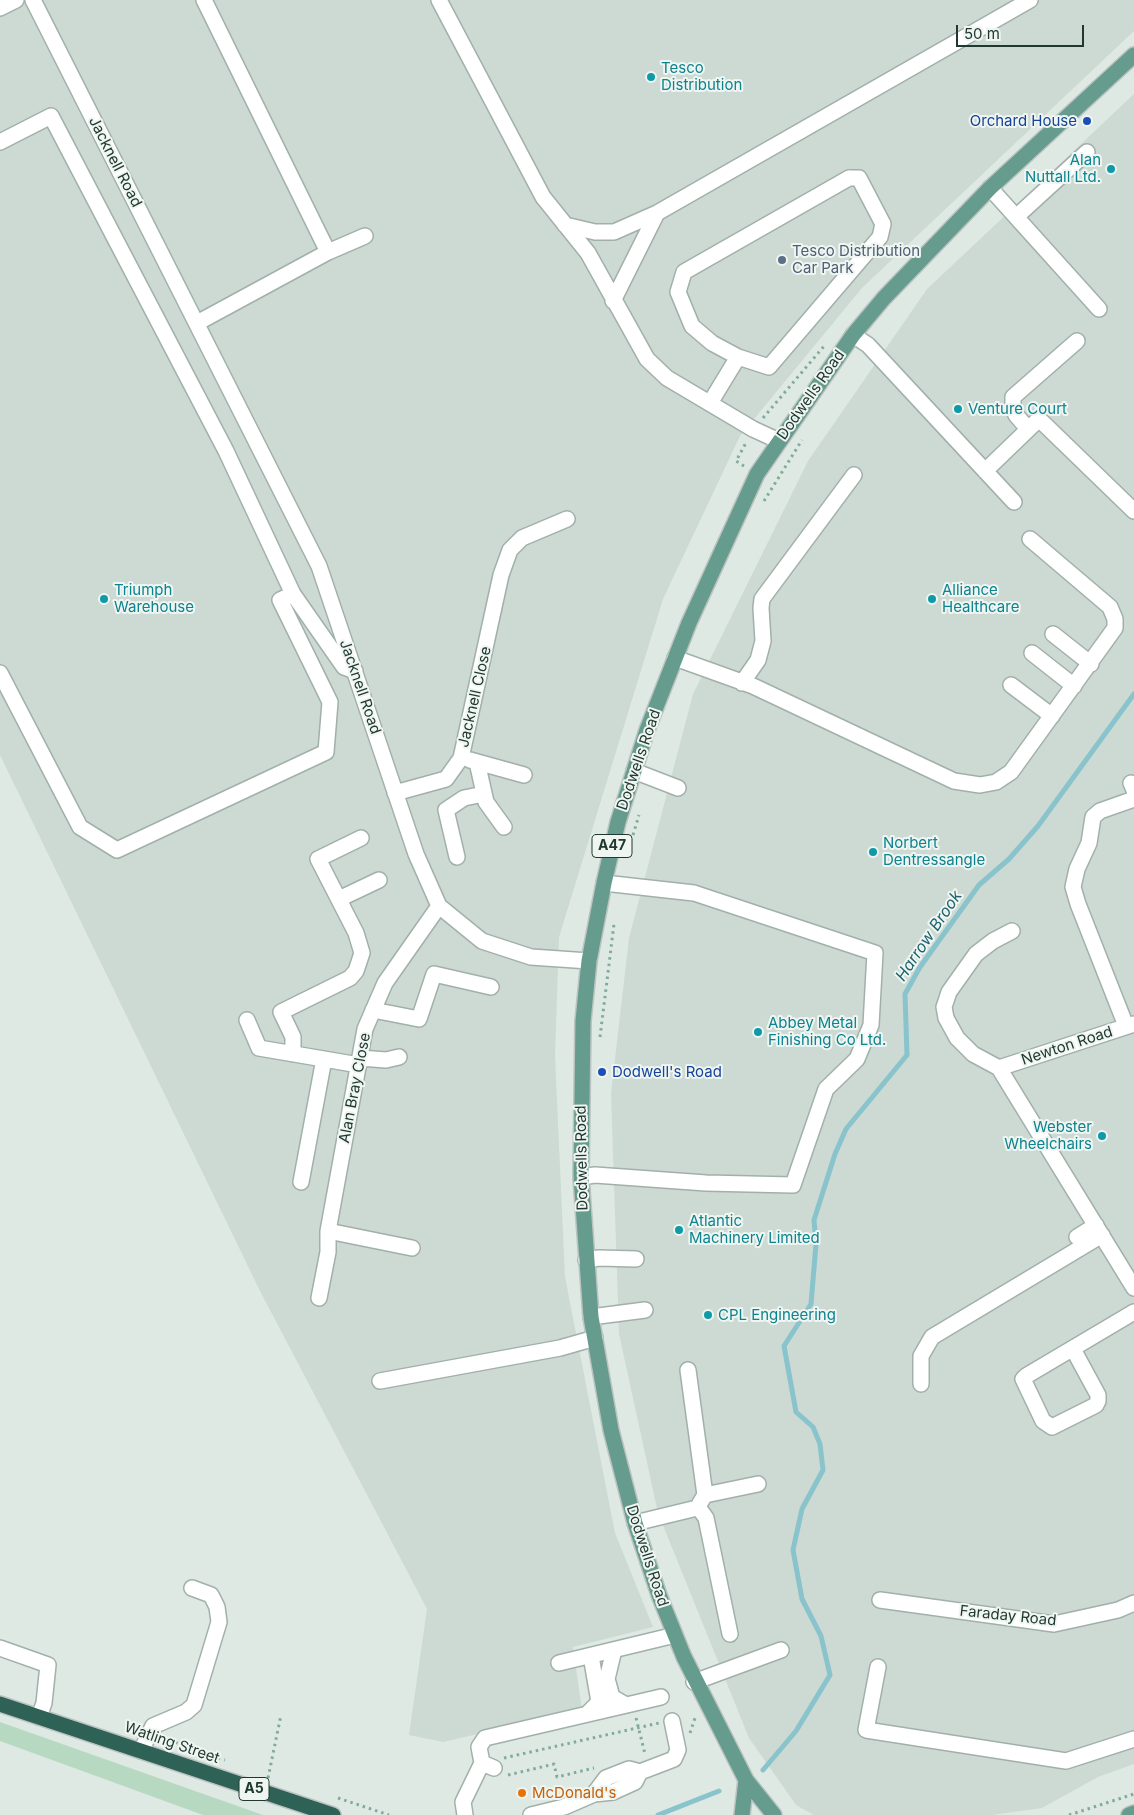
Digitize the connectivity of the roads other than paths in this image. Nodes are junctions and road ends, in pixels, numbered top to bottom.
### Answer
1 (16, 0) edge
2 (33, 0) edge
3 (204, 0) edge
4 (438, 0) edge
5 (1030, 0) edge
6 (0, 8) edge
7 (1134, 55) edge
8 (0, 142) edge
9 (1086, 152) dead end
10 (990, 188) junction
11 (657, 212) junction
12 (1016, 217) junction
13 (565, 225) junction
14 (365, 236) dead end
15 (328, 252) junction
16 (613, 301) junction
17 (1099, 308) dead end
18 (197, 323) junction
19 (853, 335) junction
20 (1077, 341) dead end
21 (738, 357) junction
22 (710, 403) junction
23 (1028, 429) junction
24 (779, 441) junction
25 (984, 471) junction
26 (854, 475) dead end
27 (1014, 502) dead end
28 (1134, 511) edge
29 (567, 519) dead end
30 (1030, 538) dead end
31 (293, 594) junction
32 (1053, 634) dead end
33 (1032, 654) dead end
34 (675, 658) junction
35 (1091, 664) junction
36 (354, 671) junction
37 (0, 673) edge
38 (742, 683) junction
39 (1011, 685) dead end
40 (1074, 686) junction
41 (1052, 716) junction
42 (461, 758) junction
43 (477, 762) junction
44 (634, 771) junction
45 (524, 775) dead end
46 (678, 788) dead end
47 (396, 793) junction
48 (484, 794) junction
49 (1134, 799) edge
50 (504, 828) dead end
51 (361, 838) dead end
52 (457, 857) dead end
53 (379, 880) dead end
54 (604, 883) junction
55 (338, 899) junction
56 (439, 906) junction
57 (1012, 931) dead end
58 (589, 961) junction
59 (491, 987) dead end
60 (373, 1010) junction
61 (247, 1020) dead end
62 (1130, 1025) edge
63 (293, 1054) junction
64 (399, 1058) dead end
65 (324, 1059) junction
66 (359, 1062) junction
67 (999, 1068) junction
68 (580, 1177) junction
69 (301, 1182) dead end
70 (1099, 1230) junction
71 (328, 1231) junction
72 (1077, 1238) dead end
73 (412, 1248) dead end
74 (636, 1258) dead end
75 (586, 1260) junction
76 (1134, 1288) edge
77 (319, 1298) dead end
78 (645, 1310) dead end
79 (1134, 1312) edge
80 (591, 1316) junction
81 (595, 1338) junction
82 (1073, 1348) junction
83 (688, 1370) dead end
84 (380, 1382) dead end
85 (921, 1384) dead end
86 (758, 1484) dead end
87 (704, 1495) junction
88 (697, 1508) junction
89 (635, 1523) junction
90 (192, 1588) dead end
91 (880, 1600) dead end
92 (1134, 1604) edge
93 (730, 1634) dead end
94 (675, 1635) junction
95 (0, 1648) edge
96 (614, 1650) junction
97 (782, 1650) dead end
98 (591, 1656) junction
99 (560, 1663) dead end
100 (878, 1667) dead end
101 (694, 1682) junction
102 (661, 1697) dead end
103 (0, 1704) edge
104 (626, 1705) junction
105 (587, 1714) junction
106 (39, 1717) junction
107 (666, 1722) road end
108 (1134, 1739) edge
109 (141, 1751) junction
110 (746, 1780) junction
111 (1134, 1813) edge
112 (333, 1815) edge
113 (465, 1815) edge
114 (531, 1815) edge
115 (742, 1815) edge
116 (774, 1815) edge
117 (1129, 1815) edge

1 - 6 street
2 - 18 street, Jacknell Road
3 - 15 street
4 - 13 street
5 - 11 street
7 - 10 main road, Dodwells Road / A47
8 - 31 street
9 - 12 street
10 - 12 street
10 - 19 main road, Dodwells Road / A47
11 - 13 street
11 - 16 street
12 - 17 street
13 - 16 street
14 - 15 street
15 - 18 street
16 - 22 street
18 - 36 street, Jacknell Road
19 - 24 main road, Dodwells Road / A47
19 - 25 street
20 - 23 street
21 - 21 street
21 - 22 street
22 - 24 street
23 - 25 street
23 - 28 street
24 - 34 main road, Dodwells Road / A47
25 - 27 street
26 - 38 street
29 - 42 street, Jacknell Close
30 - 35 street
31 - 36 street
31 - 37 street
32 - 35 street
33 - 40 street
34 - 38 street
34 - 44 main road, Dodwells Road / A47
35 - 40 street
36 - 47 street, Jacknell Road
38 - 41 street
39 - 41 street
40 - 41 street
42 - 43 street
42 - 47 street, Jacknell Close
43 - 45 street
43 - 48 street
44 - 46 street
44 - 54 main road, Dodwells Road / A47
47 - 56 street, Jacknell Road
48 - 50 street
48 - 52 street
49 - 62 street
51 - 55 street
53 - 55 street
54 - 58 main road, Dodwells Road / A47
54 - 68 street
55 - 63 street
56 - 58 street, Jacknell Road
56 - 60 street, Alan Bray Close
57 - 67 street
58 - 68 main road, Dodwells Road / A47
59 - 60 street
60 - 66 street, Alan Bray Close
61 - 63 street
62 - 67 street, Newton Road
63 - 65 street
64 - 66 street
65 - 66 street
65 - 69 street
66 - 71 street, Alan Bray Close
67 - 70 street
68 - 75 main road, Dodwells Road / A47
70 - 72 street
70 - 76 street
70 - 85 street
71 - 73 street
71 - 77 street, Alan Bray Close
74 - 75 street
75 - 80 main road, Dodwells Road / A47
78 - 80 street
79 - 82 street
80 - 81 main road, Dodwells Road / A47
81 - 84 street
81 - 89 main road, Dodwells Road / A47
82 - 82 street
83 - 87 street
86 - 87 street
87 - 88 street
88 - 89 street
88 - 93 street
89 - 94 main road, Dodwells Road / A47
90 - 109 street
91 - 92 street, Faraday Road
94 - 96 street
94 - 101 main road, Dodwells Road / A47
95 - 106 street
96 - 98 street
96 - 104 street
97 - 101 street
98 - 99 street
98 - 105 street
100 - 108 street
101 - 110 main road, Dodwells Road / A47
102 - 104 street
103 - 106 highway, Watling Street / A5
104 - 105 street
105 - 113 street
106 - 109 highway, Watling Street / A5
107 - 114 street
109 - 112 highway, Watling Street / A5
110 - 115 main road
110 - 116 main road, Dodwells Road / A47
111 - 117 main road

